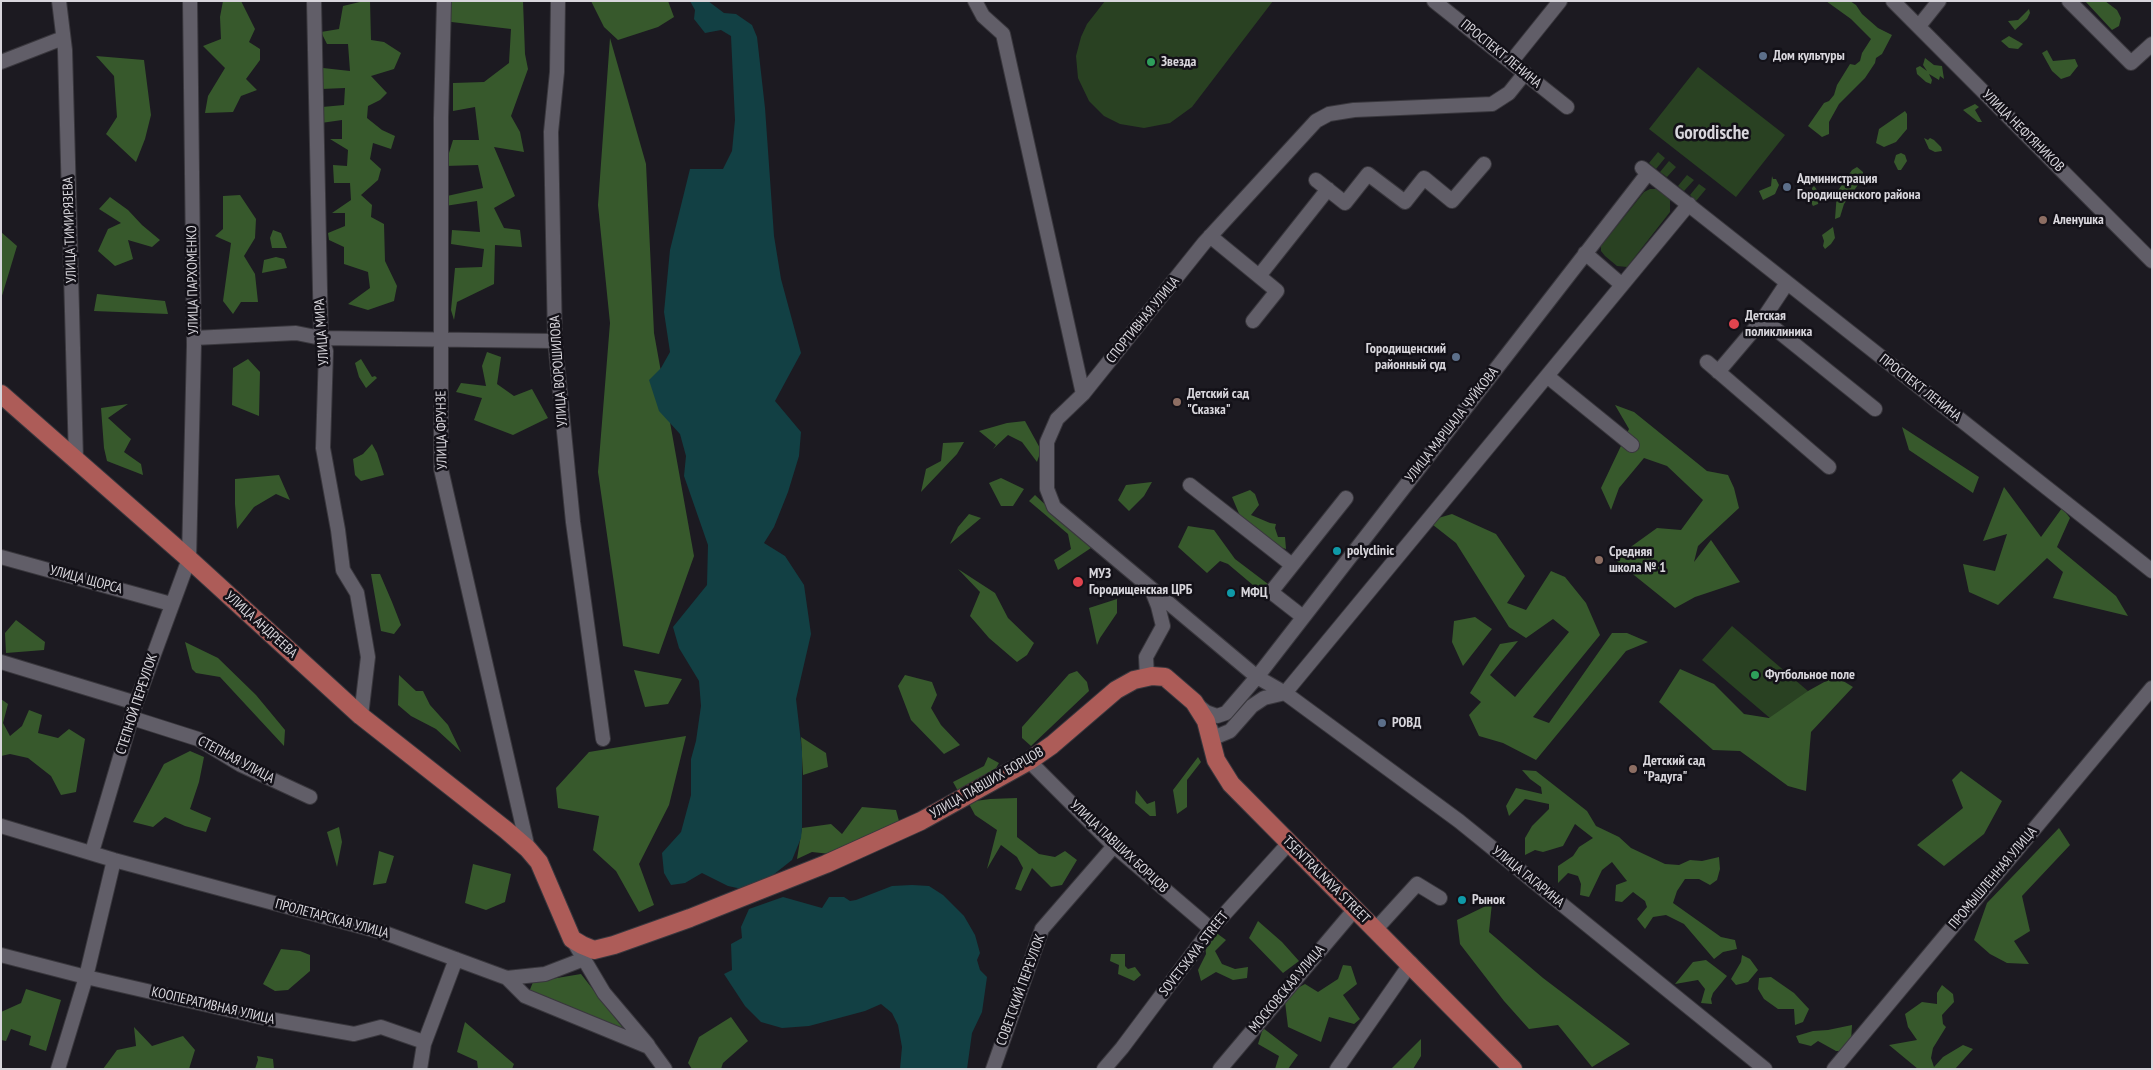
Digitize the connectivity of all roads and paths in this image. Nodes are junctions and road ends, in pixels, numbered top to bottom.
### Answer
1 (59, 1) edge
2 (190, 1) edge
3 (314, 1) edge
4 (444, 1) edge
5 (558, 1) edge
6 (975, 1) edge
7 (1434, 1) edge
8 (1560, 1) edge
9 (1893, 1) edge
10 (1938, 1) edge
11 (2069, 1) edge
12 (1919, 26) junction
13 (63, 38) junction
14 (2152, 44) edge
15 (1, 62) edge
16 (1511, 62) junction
17 (1525, 74) junction
18 (1567, 108) dead end
19 (1484, 164) dead end
20 (1644, 170) joint
21 (1316, 180) dead end
22 (1328, 189) junction
23 (1689, 204) junction
24 (1210, 236) junction
25 (1584, 253) junction
26 (2152, 261) edge
27 (1259, 276) junction
28 (1786, 283) junction
29 (1622, 285) junction
30 (1763, 319) junction
31 (1253, 321) dead end
32 (194, 338) junction
33 (320, 338) junction
34 (441, 341) junction
35 (555, 341) junction
36 (1707, 362) dead end
37 (1718, 372) junction
38 (1547, 376) junction
39 (1, 394) edge
40 (1083, 394) junction
41 (1875, 409) dead end
42 (1632, 445) dead end
43 (76, 460) junction
44 (1829, 467) dead end
45 (1190, 485) dead end
46 (1346, 498) dead end
47 (1, 557) edge
48 (189, 559) junction
49 (1292, 565) junction
50 (2152, 571) edge
51 (1150, 588) junction
52 (171, 604) junction
53 (1303, 617) junction
54 (1, 662) edge
55 (1257, 677) junction
56 (1140, 679) junction
57 (2152, 688) edge
58 (1285, 693) junction
59 (1194, 702) junction
60 (136, 703) junction
61 (361, 716) junction
62 (1217, 716) junction
63 (132, 718) junction
64 (1230, 731) junction
65 (1209, 736) junction
66 (603, 739) dead end
67 (1216, 760) junction
68 (1029, 761) junction
69 (310, 797) dead end
70 (1, 826) edge
71 (1289, 843) junction
72 (1114, 846) junction
73 (528, 849) junction
74 (92, 852) junction
75 (114, 860) junction
76 (1440, 898) dead end
77 (1354, 909) junction
78 (1211, 929) junction
79 (1376, 929) junction
80 (572, 938) junction
81 (1, 955) edge
82 (456, 959) junction
83 (584, 959) junction
84 (1411, 963) junction
85 (86, 977) junction
86 (506, 978) junction
87 (424, 1042) junction
88 (649, 1047) junction
89 (58, 1069) edge
90 (420, 1069) edge
91 (665, 1069) edge
92 (993, 1069) edge
93 (1104, 1069) edge
94 (1220, 1069) edge
95 (1337, 1069) edge
96 (1513, 1069) edge
97 (1765, 1069) edge
98 (1834, 1069) edge

1 - 13 street, УЛИЦА ТИМИРЯЗЕВА
2 - 32 street, УЛИЦА ПАРХОМЕНКО
3 - 33 street, УЛИЦА МИРА
4 - 34 street, УЛИЦА ФРУНЗЕ
5 - 35 street, УЛИЦА ВОРОШИЛОВА
6 - 40 street
7 - 16 street, ПРОСПЕКТ ЛЕНИНА
8 - 16 street
9 - 12 street, УЛИЦА НЕФТЯНИКОВ
10 - 12 street
11 - 14 street
12 - 26 street, УЛИЦА НЕФТЯНИКОВ
13 - 15 street
13 - 43 street, УЛИЦА ТИМИРЯЗЕВА
16 - 17 street, ПРОСПЕКТ ЛЕНИНА
17 - 18 street, ПРОСПЕКТ ЛЕНИНА
17 - 24 street, СПОРТИВНАЯ УЛИЦА
19 - 22 street
20 - 23 street, ПРОСПЕКТ ЛЕНИНА
20 - 25 street, УЛИЦА МАРШАЛА ЧУЙКОВА
21 - 22 street
22 - 27 street
23 - 28 street, ПРОСПЕКТ ЛЕНИНА
23 - 29 street
24 - 27 street
24 - 40 street, СПОРТИВНАЯ УЛИЦА
25 - 29 street
25 - 53 street, УЛИЦА МАРШАЛА ЧУЙКОВА
27 - 31 street
28 - 30 street
28 - 50 street, ПРОСПЕКТ ЛЕНИНА
29 - 38 street
30 - 37 street
30 - 41 street
32 - 33 street
32 - 48 street, УЛИЦА ПАРХОМЕНКО
33 - 34 street
33 - 61 street, УЛИЦА МИРА
34 - 35 street
34 - 73 street, УЛИЦА ФРУНЗЕ
35 - 66 street, УЛИЦА ВОРОШИЛОВА
36 - 37 street
37 - 44 street
38 - 42 street
38 - 58 street
39 - 43 main road, УЛИЦА АНДРЕЕВА
40 - 51 street, СПОРТИВНАЯ УЛИЦА
43 - 48 main road, УЛИЦА АНДРЕЕВА
45 - 49 street
46 - 49 street
47 - 52 street, УЛИЦА ЩОРСА
48 - 52 street, СТЕПНОЙ ПЕРЕУЛОК
48 - 61 main road, УЛИЦА АНДРЕЕВА
49 - 53 street
51 - 55 street, СПОРТИВНАЯ УЛИЦА
51 - 56 street
52 - 60 street, СТЕПНОЙ ПЕРЕУЛОК
53 - 55 street, УЛИЦА МАРШАЛА ЧУЙКОВА
54 - 60 street
55 - 58 street, УЛИЦА ГАГАРИНА
55 - 62 street, УЛИЦА МАРШАЛА ЧУЙКОВА
56 - 59 main road, TSENTRALNAYA STREET
56 - 68 main road, УЛИЦА ПАВШИХ БОРЦОВ
57 - 98 street, ПРОМЫШЛЕННАЯ УЛИЦА
58 - 64 street
58 - 97 street, УЛИЦА ГАГАРИНА
59 - 62 street
59 - 65 main road, TSENTRALNAYA STREET
60 - 63 street, СТЕПНОЙ ПЕРЕУЛОК
61 - 73 main road, УЛИЦА АНДРЕЕВА
62 - 65 street
63 - 69 street, СТЕПНАЯ УЛИЦА
63 - 74 street, СТЕПНОЙ ПЕРЕУЛОК
64 - 65 street
64 - 67 street
65 - 67 main road, TSENTRALNAYA STREET
67 - 71 main road, TSENTRALNAYA STREET
68 - 72 street, УЛИЦА ПАВШИХ БОРЦОВ
68 - 80 main road, УЛИЦА ПАВШИХ БОРЦОВ
70 - 74 street, ПРОЛЕТАРСКАЯ УЛИЦА
71 - 77 main road, TSENTRALNAYA STREET
71 - 78 street, SOVETSKAYA STREET
72 - 78 street, УЛИЦА ПАВШИХ БОРЦОВ
72 - 92 street, СОВЕТСКИЙ ПЕРЕУЛОК
73 - 80 main road, УЛИЦА АНДРЕЕВА
74 - 75 street, ПРОЛЕТАРСКАЯ УЛИЦА
75 - 82 street, ПРОЛЕТАРСКАЯ УЛИЦА
75 - 85 street
76 - 79 street
77 - 79 main road, TSENTRALNAYA STREET
77 - 94 street, МОСКОВСКАЯ УЛИЦА
78 - 93 street, SOVETSKAYA STREET
79 - 84 main road, TSENTRALNAYA STREET
80 - 83 street
81 - 85 street, КООПЕРАТИВНАЯ УЛИЦА
82 - 86 street, ПРОЛЕТАРСКАЯ УЛИЦА
82 - 87 street
83 - 86 street
83 - 88 street
84 - 95 street
84 - 96 main road, TSENTRALNAYA STREET
85 - 87 street, КООПЕРАТИВНАЯ УЛИЦА
85 - 89 street
86 - 88 street, ПРОЛЕТАРСКАЯ УЛИЦА
87 - 90 street
88 - 91 street

